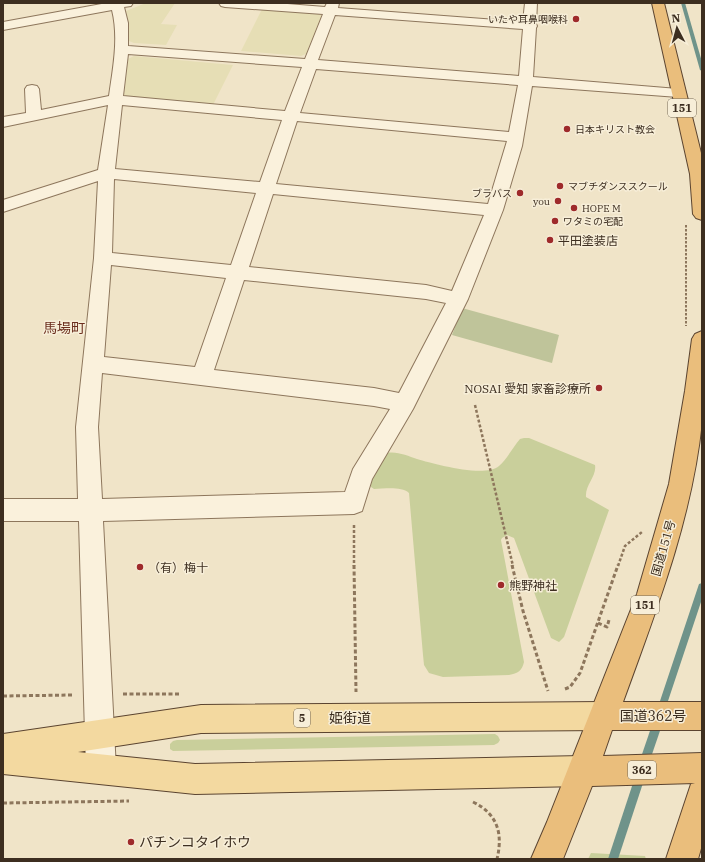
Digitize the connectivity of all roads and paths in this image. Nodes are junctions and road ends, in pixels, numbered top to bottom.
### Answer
1 (225, 3) edge
2 (531, 3) edge
3 (658, 3) edge
4 (120, 4) edge
5 (332, 7) edge
6 (3, 26) edge
7 (531, 26) junction
8 (121, 48) junction
9 (311, 63) junction
10 (526, 81) junction
11 (32, 89) dead end
12 (678, 93) junction
13 (116, 100) junction
14 (34, 116) junction
15 (291, 116) junction
16 (3, 122) edge
17 (516, 137) junction
18 (106, 172) junction
19 (267, 188) junction
20 (3, 206) edge
21 (494, 210) junction
22 (702, 214) edge
23 (686, 222) dead end
24 (103, 258) junction
25 (238, 272) junction
26 (458, 299) junction
27 (694, 335) edge
28 (94, 364) junction
29 (202, 376) junction
30 (405, 403) junction
31 (475, 405) dead end
32 (354, 503) junction
33 (3, 510) edge
34 (90, 510) junction
35 (644, 525) dead end
36 (609, 620) dead end
37 (598, 623) junction
38 (563, 689) dead end
39 (543, 693) dead end
40 (98, 694) junction
41 (184, 694) dead end
42 (348, 694) dead end
43 (356, 694) junction
44 (363, 694) dead end
45 (3, 696) edge
46 (603, 716) junction
47 (702, 716) edge
48 (100, 734) junction
49 (3, 749) edge
50 (3, 759) edge
51 (702, 768) edge
52 (101, 769) junction
53 (582, 771) junction
54 (702, 795) edge
55 (547, 859) edge
56 (682, 859) edge

1 - 5 street
2 - 7 street
3 - 12 highway, 151
4 - 6 street
4 - 8 street
5 - 7 street
5 - 9 street
7 - 10 street
8 - 9 street
8 - 13 street
9 - 10 street
9 - 15 street
10 - 12 street
10 - 17 street
11 - 14 street
12 - 22 highway, 151
13 - 14 street
13 - 15 street
13 - 18 street
14 - 16 street
15 - 17 street
15 - 19 street
17 - 21 street
18 - 19 street
18 - 20 street
18 - 24 street
19 - 21 street
19 - 25 street
21 - 26 street
23 - 27 path
24 - 25 street
24 - 28 street
25 - 26 street
25 - 29 street
26 - 30 street
27 - 46 highway, 国道151号 / 151
28 - 29 street
28 - 34 street
29 - 30 street
30 - 32 street
31 - 39 path
32 - 34 street
32 - 43 path
33 - 34 street
34 - 40 street
35 - 37 path
36 - 37 path
37 - 38 path
40 - 41 path
40 - 45 path
40 - 48 street
42 - 43 path
43 - 44 path
46 - 47 highway, 国道362号
46 - 48 main road, 姫街道 / 5
46 - 53 highway, 国道151号 / 151
48 - 49 main road, 姫街道 / 5
48 - 52 street
50 - 52 main road
51 - 53 highway, 362
52 - 53 main road
53 - 55 highway, 国道151号 / 151
54 - 56 highway

